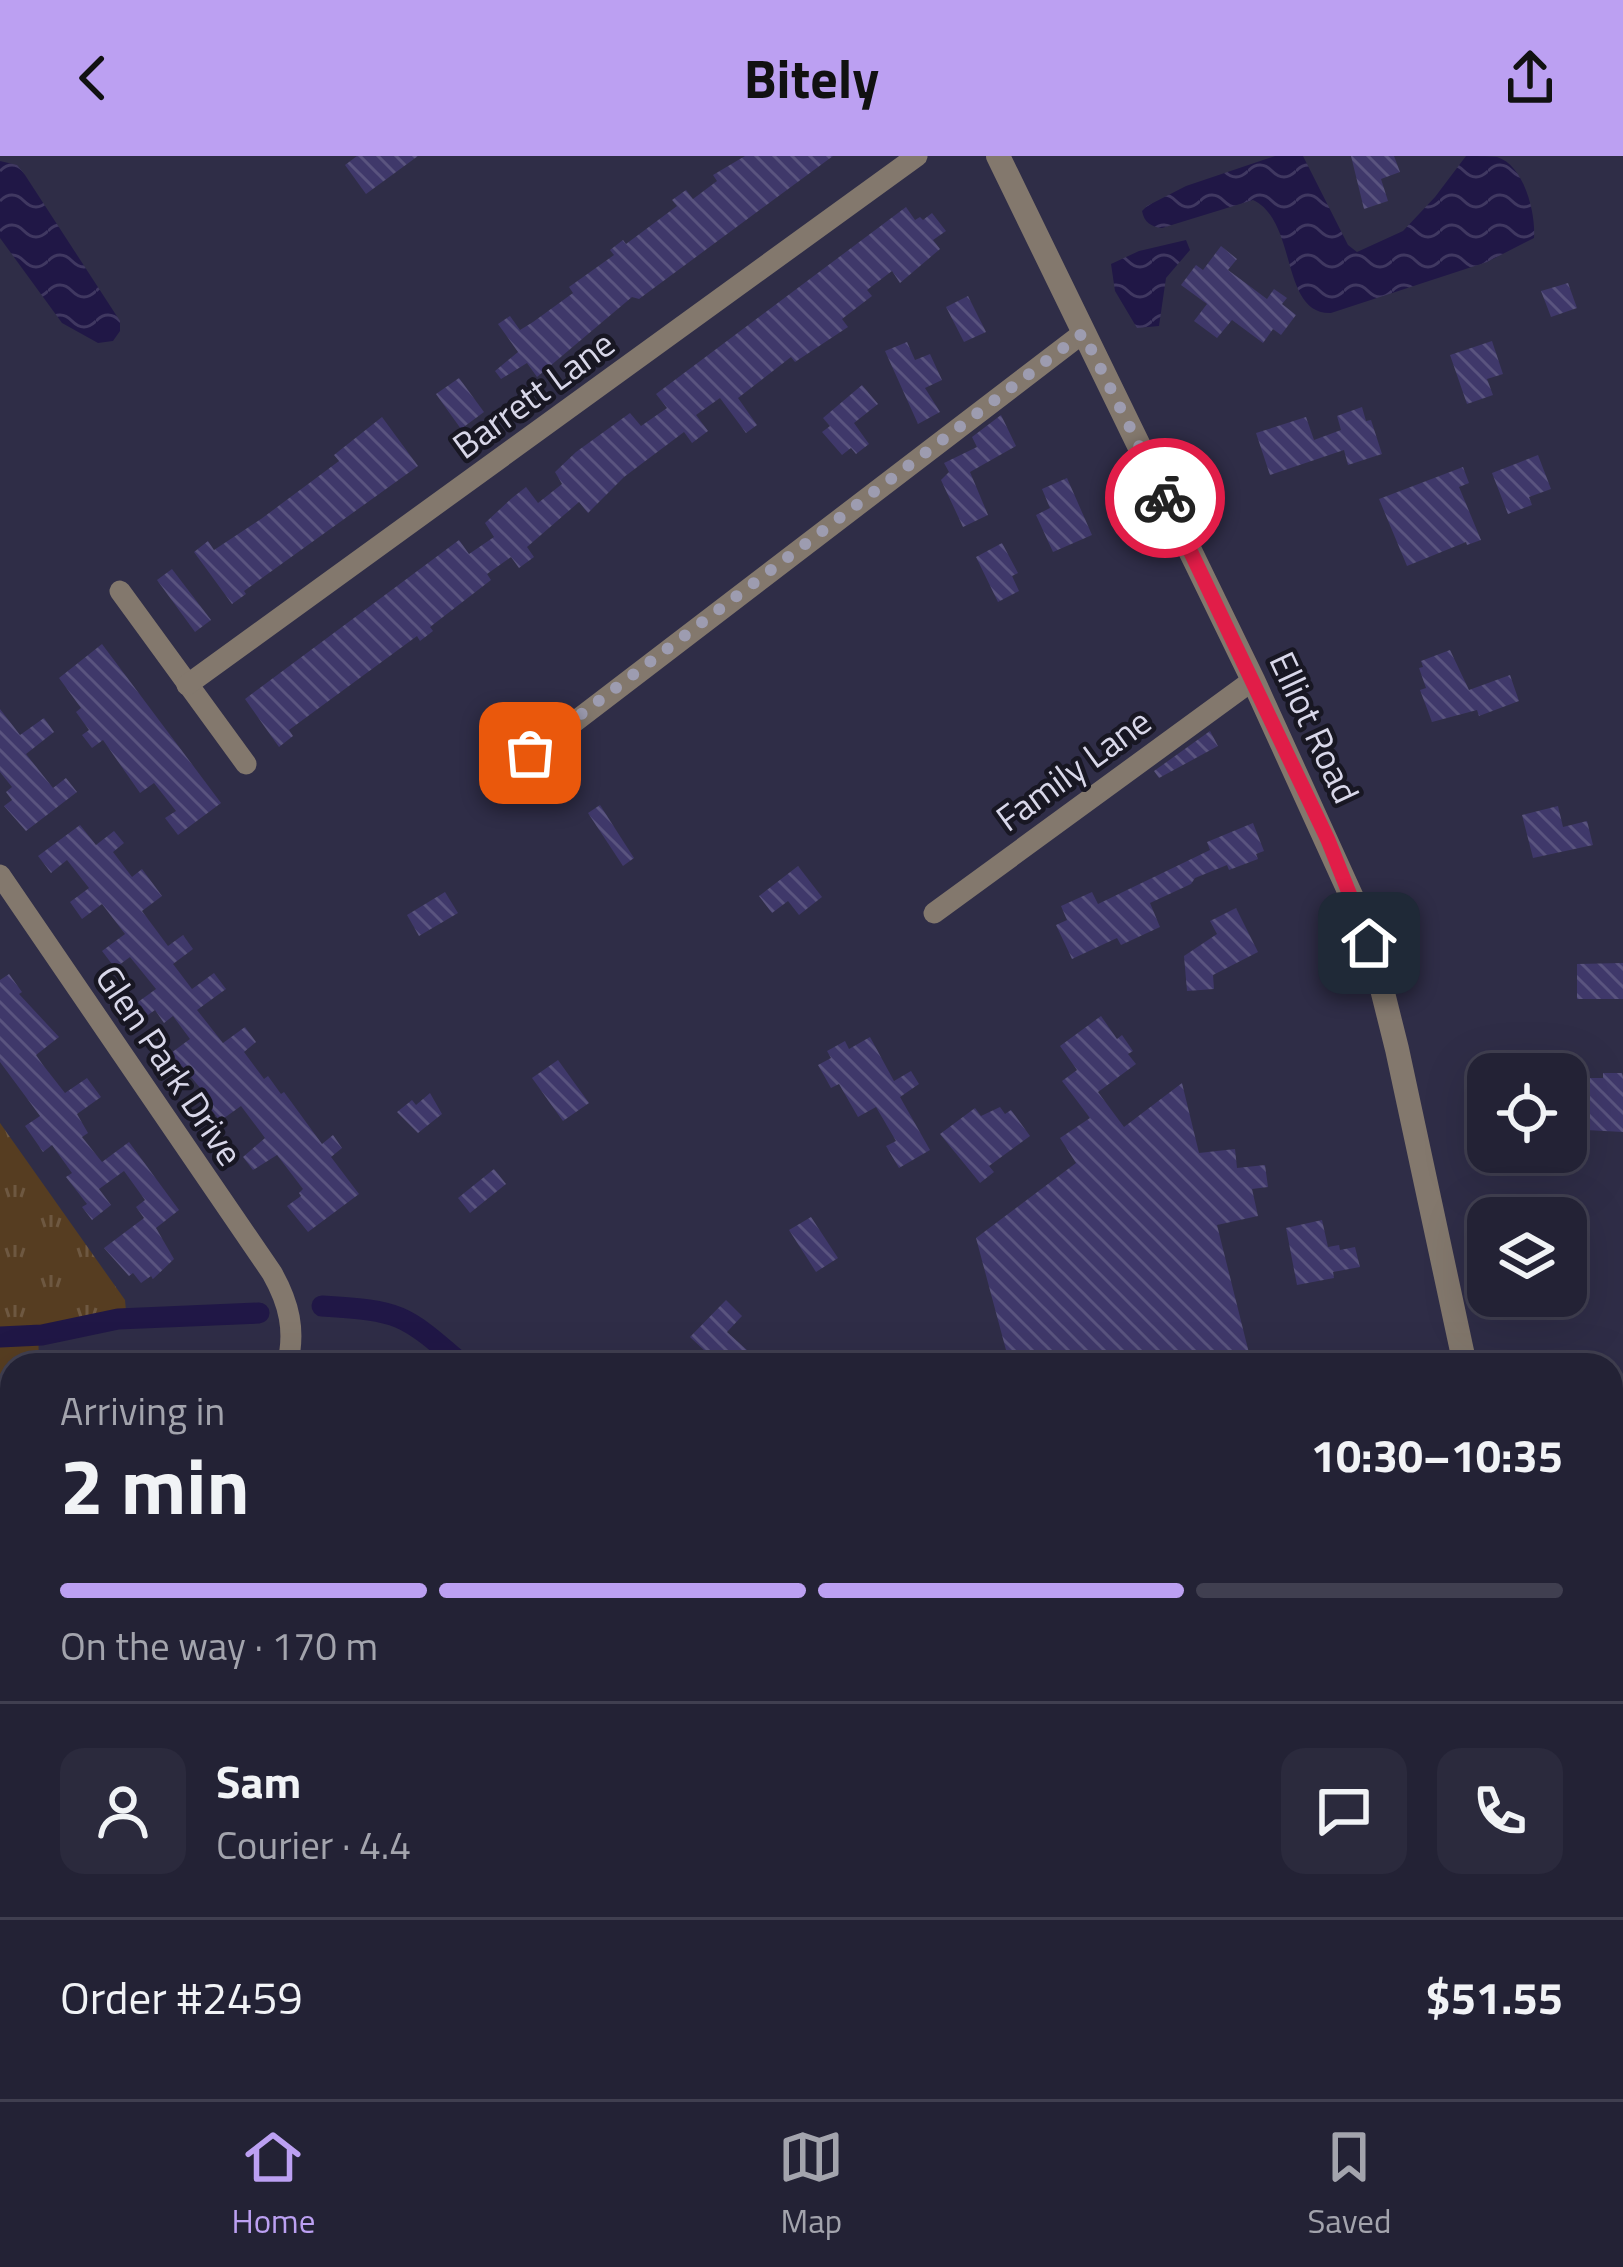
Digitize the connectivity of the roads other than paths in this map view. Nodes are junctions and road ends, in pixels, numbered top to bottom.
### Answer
1 (917, 156) edge
2 (998, 156) edge
3 (1083, 333) junction
4 (120, 591) dead end
5 (1253, 680) junction
6 (187, 685) junction
7 (246, 764) dead end
8 (496, 782) dead end
9 (0, 875) edge
10 (934, 913) dead end
11 (288, 1353) edge
12 (1462, 1353) edge

1 - 6 street, Barrett Lane
2 - 3 street, Elliot Road
3 - 5 street, Elliot Road
3 - 8 street
4 - 6 street
5 - 10 street, Family Lane
5 - 12 street, Elliot Road
6 - 7 street
9 - 11 street, Glen Park Drive

